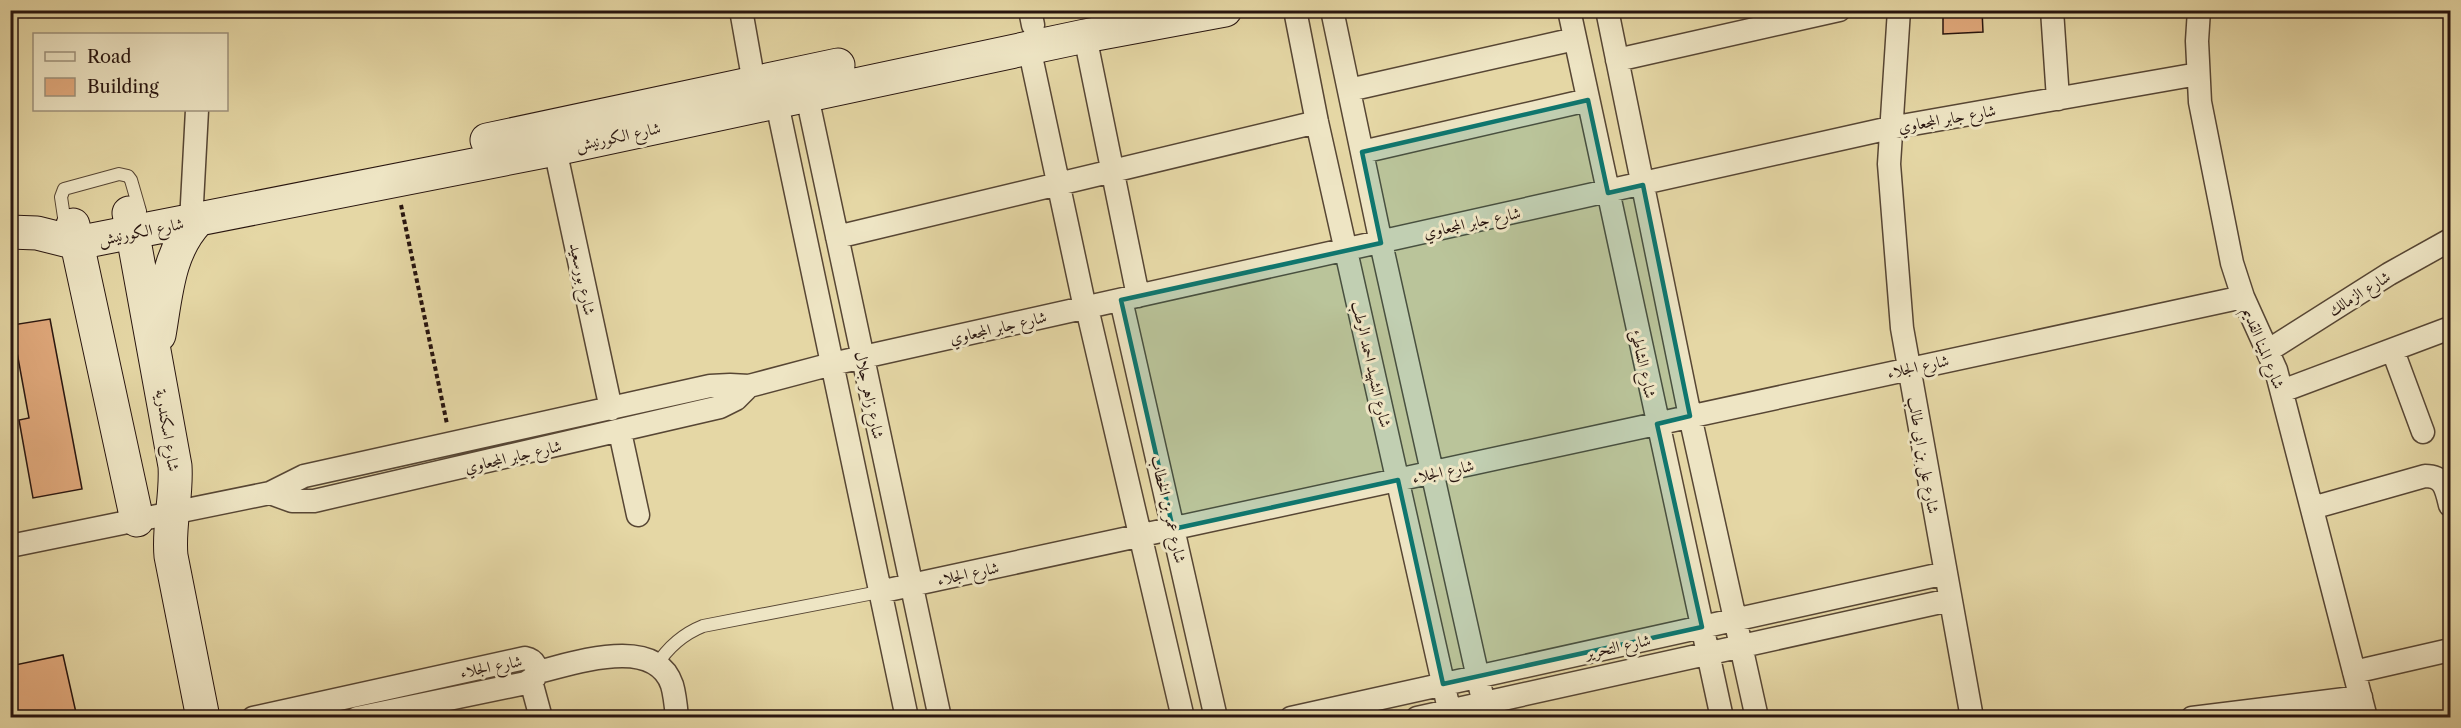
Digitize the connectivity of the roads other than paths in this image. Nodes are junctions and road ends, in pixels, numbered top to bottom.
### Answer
1 (741, 10) edge
2 (1108, 10) edge
3 (1225, 10) edge
4 (1295, 10) edge
5 (1332, 10) edge
6 (1569, 10) edge
7 (1607, 10) edge
8 (1839, 10) edge
9 (1899, 10) edge
10 (2052, 10) edge
11 (2199, 10) edge
12 (1031, 28) edge
13 (1085, 36) junction
14 (1575, 39) junction
15 (1617, 60) junction
16 (2198, 74) junction
17 (782, 86) junction
18 (1349, 90) junction
19 (2058, 99) junction
20 (1588, 100) junction
21 (197, 111) edge
22 (1317, 123) junction
23 (1890, 128) junction
24 (555, 149) junction
25 (1362, 152) junction
26 (1112, 170) junction
27 (1058, 184) junction
28 (1643, 185) junction
29 (1608, 193) junction
30 (193, 214) junction
31 (10, 216) edge
32 (134, 219) junction
33 (71, 231) junction
34 (10, 232) edge
35 (837, 237) junction
36 (2451, 240) edge
37 (1381, 243) junction
38 (1346, 251) junction
39 (2243, 297) junction
40 (1130, 298) junction
41 (1086, 308) junction
42 (2451, 328) edge
43 (2269, 350) junction
44 (2394, 351) junction
45 (156, 354) junction
46 (863, 357) junction
47 (832, 364) junction
48 (1908, 368) junction
49 (749, 386) junction
50 (2282, 391) junction
51 (611, 409) junction
52 (1690, 417) junction
53 (1657, 424) junction
54 (620, 432) junction
55 (2423, 432) dead end
56 (1432, 473) junction
57 (1398, 480) junction
58 (270, 493) junction
59 (2451, 505) edge
60 (2312, 508) junction
61 (172, 513) junction
62 (638, 515) dead end
63 (137, 520) junction
64 (1173, 529) junction
65 (1140, 536) junction
66 (10, 546) edge
67 (1946, 573) junction
68 (910, 585) junction
69 (879, 592) junction
70 (1950, 600) junction
71 (1735, 620) junction
72 (1702, 627) junction
73 (1741, 646) junction
74 (2451, 650) edge
75 (1708, 654) junction
76 (657, 666) junction
77 (2354, 672) junction
78 (534, 676) junction
79 (1478, 676) junction
80 (417, 681) junction
81 (1443, 684) junction
82 (422, 704) junction
83 (2363, 707) edge
84 (1485, 710) edge
85 (200, 713) edge
86 (1450, 714) edge
87 (253, 717) edge
88 (357, 717) edge
89 (541, 717) edge
90 (677, 717) edge
91 (907, 717) edge
92 (940, 717) edge
93 (1183, 717) edge
94 (1216, 717) edge
95 (1291, 717) edge
96 (1418, 717) edge
97 (1722, 717) edge
98 (1757, 717) edge
99 (1972, 717) edge
100 (2192, 717) edge

1 - 17 street
2 - 12 street, شارع الكورنيش
3 - 13 street, شارع الكورنيش
4 - 22 street, شارع الشهيد احمد الرطب
5 - 18 street
6 - 14 street, شارع الشاطئ
7 - 15 street
8 - 15 street
9 - 23 street, شارع على بن ابى طالب
10 - 19 street
11 - 16 street, شارع المينا القديم
12 - 13 street, شارع الكورنيش
12 - 17 street, شارع الكورنيش
12 - 27 street, شارع عمر بن الخطاب
13 - 26 street, شارع عمر بن الخطاب
14 - 18 street
14 - 20 street, شارع الشاطئ
15 - 28 street
16 - 19 street, شارع جابر المجعاوي
16 - 39 street, شارع المينا القديم
17 - 24 street, شارع الكورنيش
17 - 30 street, شارع الكورنيش
17 - 35 street, شارع زاهر جلال
17 - 47 street, شارع زاهر جلال
18 - 25 street
19 - 23 street, شارع جابر المجعاوي
20 - 25 street
20 - 29 street, شارع الشاطئ
21 - 30 street
22 - 26 street
22 - 38 street, شارع الشهيد احمد الرطب
23 - 28 street, شارع جابر المجعاوي
23 - 48 street, شارع على بن ابى طالب
24 - 30 street, شارع الكورنيش
24 - 51 street, شارع بورسعيد
25 - 37 street
26 - 27 street
26 - 40 street, شارع عمر بن الخطاب
27 - 35 street
27 - 41 street, شارع عمر بن الخطاب
28 - 29 street, شارع جابر المجعاوي
28 - 52 street
29 - 37 street, شارع جابر المجعاوي
29 - 53 street, شارع الشاطئ
30 - 32 street, شارع الكورنيش
30 - 45 street
31 - 33 street, شارع الكورنيش
32 - 33 street, شارع الكورنيش
32 - 33 lane
32 - 45 street, شارع اسكندرية
33 - 34 street, شارع الكورنيش
33 - 63 street
35 - 46 street, شارع زاهر جلال
36 - 43 street, شارع الزمالك
37 - 38 street, شارع جابر المجعاوي
37 - 56 street
38 - 40 street, شارع جابر المجعاوي
38 - 57 street, شارع الشهيد احمد الرطب
39 - 43 street, شارع المينا القديم
39 - 48 street, شارع الجلاء
40 - 41 street, شارع جابر المجعاوي
40 - 64 street, شارع عمر بن الخطاب
41 - 46 street, شارع جابر المجعاوي
41 - 65 street, شارع عمر بن الخطاب
42 - 44 street
43 - 50 street, شارع المينا القديم
44 - 50 street
44 - 55 street
45 - 61 street, شارع اسكندرية
46 - 47 street, شارع جابر المجعاوي
46 - 68 street, شارع زاهر جلال
47 - 49 street, شارع جابر المجعاوي
47 - 69 street, شارع زاهر جلال
48 - 52 street, شارع الجلاء
48 - 67 street, شارع على بن ابى طالب
49 - 51 street, شارع جابر المجعاوي
49 - 54 street, شارع جابر المجعاوي
50 - 60 street, شارع المينا القديم
51 - 58 street, شارع جابر المجعاوي
52 - 53 street, شارع الجلاء
52 - 71 street
53 - 56 street, شارع الجلاء
53 - 72 street, شارع الشاطئ
54 - 58 street, شارع جابر المجعاوي
54 - 62 street
56 - 57 street, شارع الجلاء
56 - 79 street
57 - 64 street, شارع الجلاء
57 - 81 street, شارع الشهيد احمد الرطب
58 - 61 street, شارع جابر المجعاوي
59 - 60 street
60 - 77 street, شارع المينا القديم
61 - 63 street, شارع جابر المجعاوي
61 - 85 street, شارع اسكندرية
63 - 66 street, شارع جابر المجعاوي
64 - 65 street, شارع الجلاء
64 - 94 street, شارع عمر بن الخطاب
65 - 68 street, شارع الجلاء
65 - 93 street, شارع عمر بن الخطاب
67 - 70 street, شارع على بن ابى طالب
67 - 71 street, شارع التحرير
68 - 69 street, شارع الجلاء
68 - 92 street, شارع زاهر جلال
69 - 76 lane, شارع الجلاء
69 - 91 street, شارع زاهر جلال
70 - 73 street, شارع التحرير
70 - 99 street, شارع على بن ابى طالب
71 - 72 street, شارع التحرير
71 - 73 street
72 - 75 street, شارع الشاطئ
72 - 79 street, شارع التحرير
73 - 75 street, شارع التحرير
73 - 98 street
74 - 77 street
75 - 84 street, شارع التحرير
75 - 97 street, شارع الشاطئ
76 - 78 street
76 - 90 street
77 - 83 street, شارع المينا القديم
78 - 80 street, شارع الجلاء
78 - 82 street, شارع الجلاء
78 - 89 street
79 - 81 street, شارع التحرير
79 - 84 street
80 - 82 street
80 - 87 street, شارع الجلاء
81 - 86 street, شارع الشهيد احمد الرطب
81 - 95 street, شارع التحرير
82 - 88 street, شارع الجلاء
83 - 100 street
84 - 86 street, شارع التحرير
86 - 96 street, شارع التحرير

